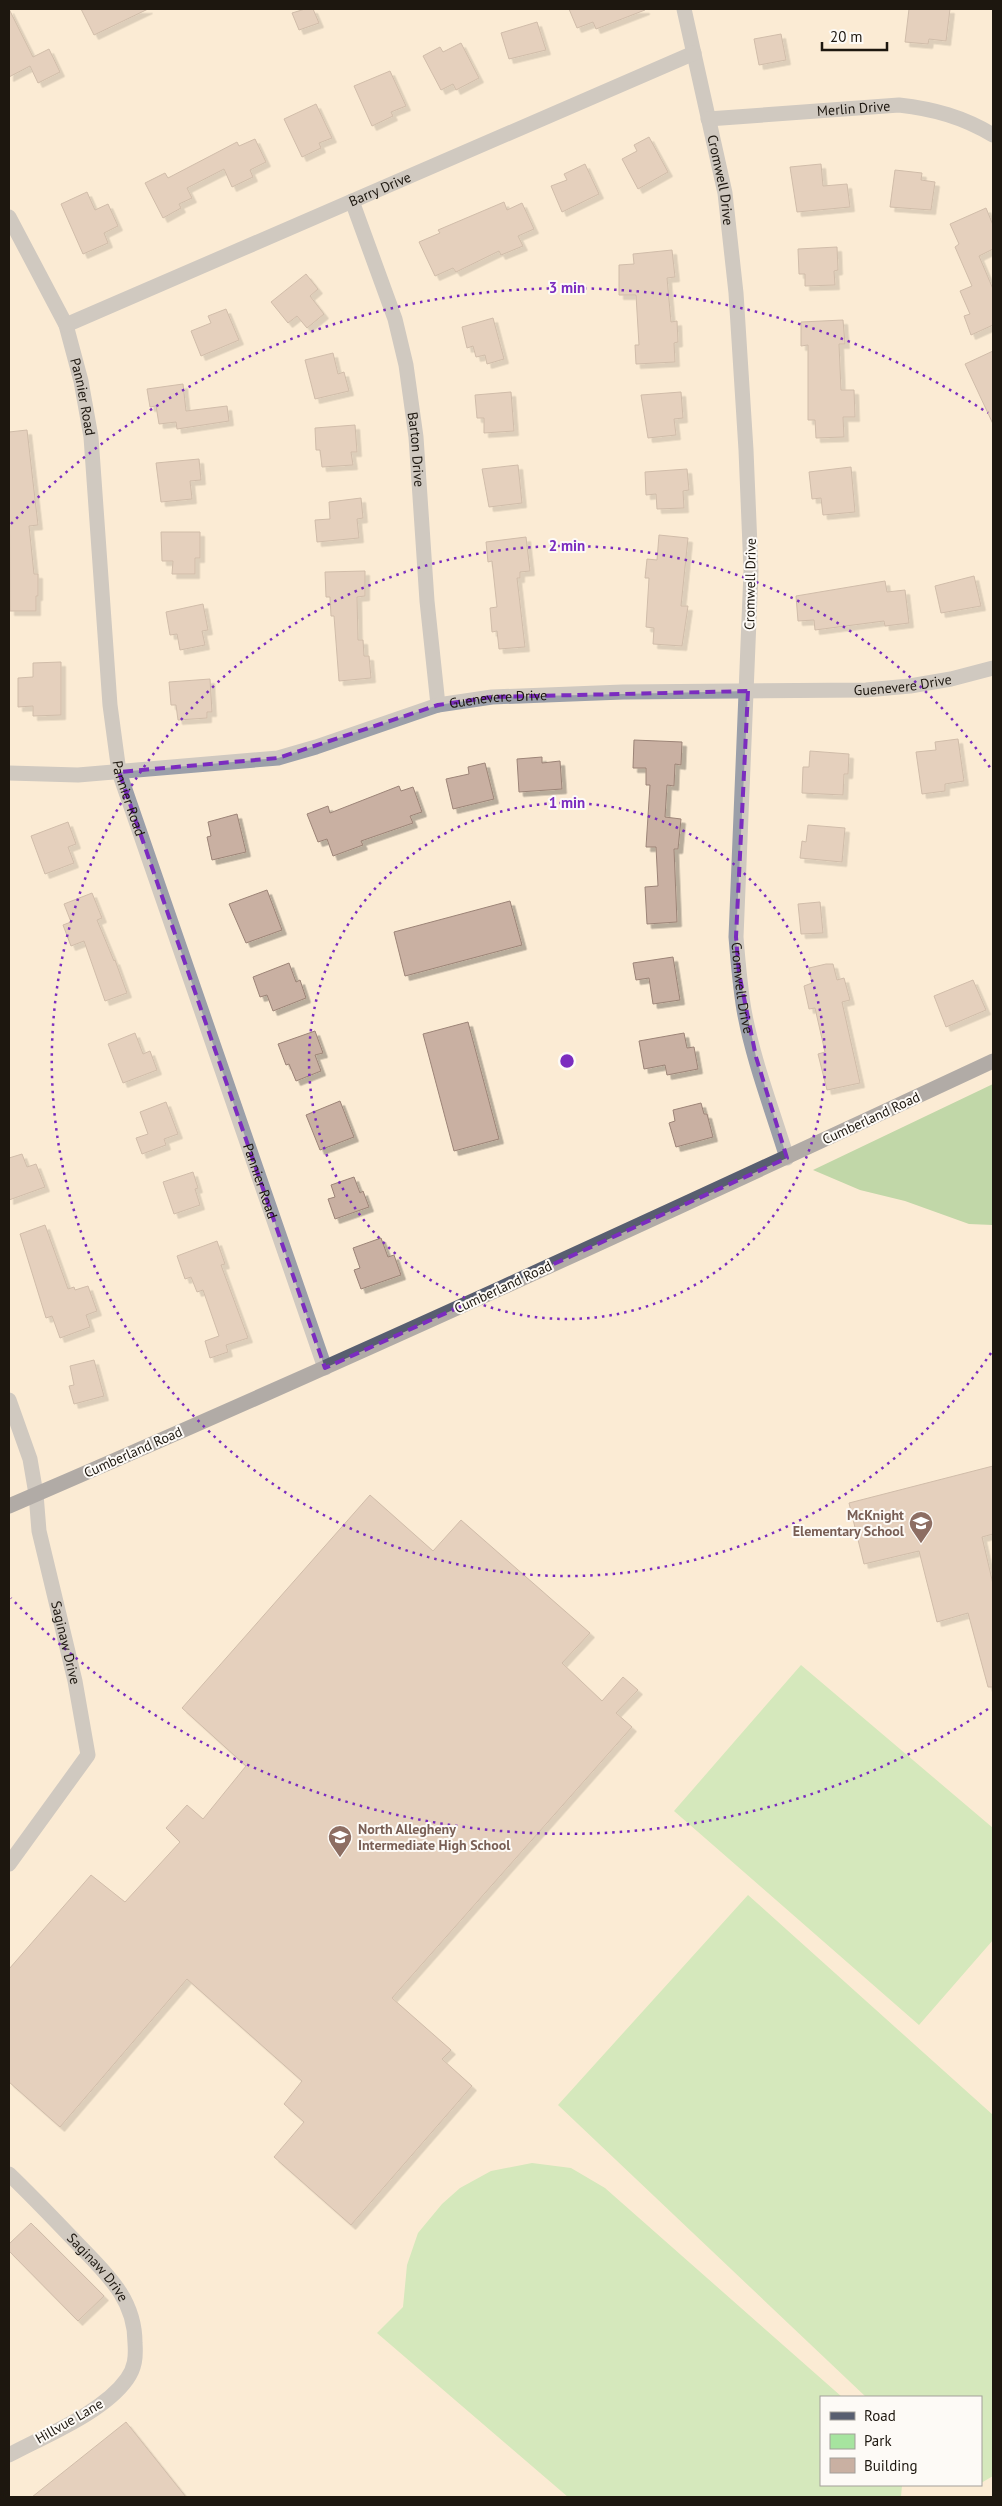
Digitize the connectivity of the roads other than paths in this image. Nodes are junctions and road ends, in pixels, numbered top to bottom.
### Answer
1 (684, 9) edge
2 (694, 52) junction
3 (708, 119) junction
4 (993, 135) edge
5 (352, 201) junction
6 (9, 217) edge
7 (66, 325) junction
8 (993, 668) edge
9 (748, 691) junction
10 (438, 705) junction
11 (119, 772) junction
12 (9, 773) edge
13 (993, 1060) edge
14 (786, 1158) junction
15 (325, 1368) junction
16 (9, 1400) edge
17 (36, 1494) junction
18 (9, 1506) edge
19 (9, 1864) edge
20 (9, 2174) edge
21 (126, 2381) joint
22 (9, 2455) edge

1 - 2 street, Cromwell Drive
2 - 3 street, Cromwell Drive
2 - 5 street, Barry Drive
3 - 4 street, Merlin Drive
3 - 9 street, Cromwell Drive
5 - 7 street, Barry Drive
5 - 10 street, Barton Drive
6 - 7 street, Pannier Road
7 - 11 street, Pannier Road
8 - 9 street, Guenevere Drive
9 - 10 street, Guenevere Drive
9 - 14 street, Cromwell Drive
10 - 11 street, Guenevere Drive
11 - 12 street, Guenevere Drive
11 - 15 street, Pannier Road
13 - 14 main road, Cumberland Road
14 - 15 main road, Cumberland Road
15 - 17 main road, Cumberland Road
16 - 17 street, Saginaw Drive
17 - 18 main road, Cumberland Road
17 - 19 street, Saginaw Drive
20 - 21 street, Saginaw Drive
21 - 22 street, Hillvue Lane

